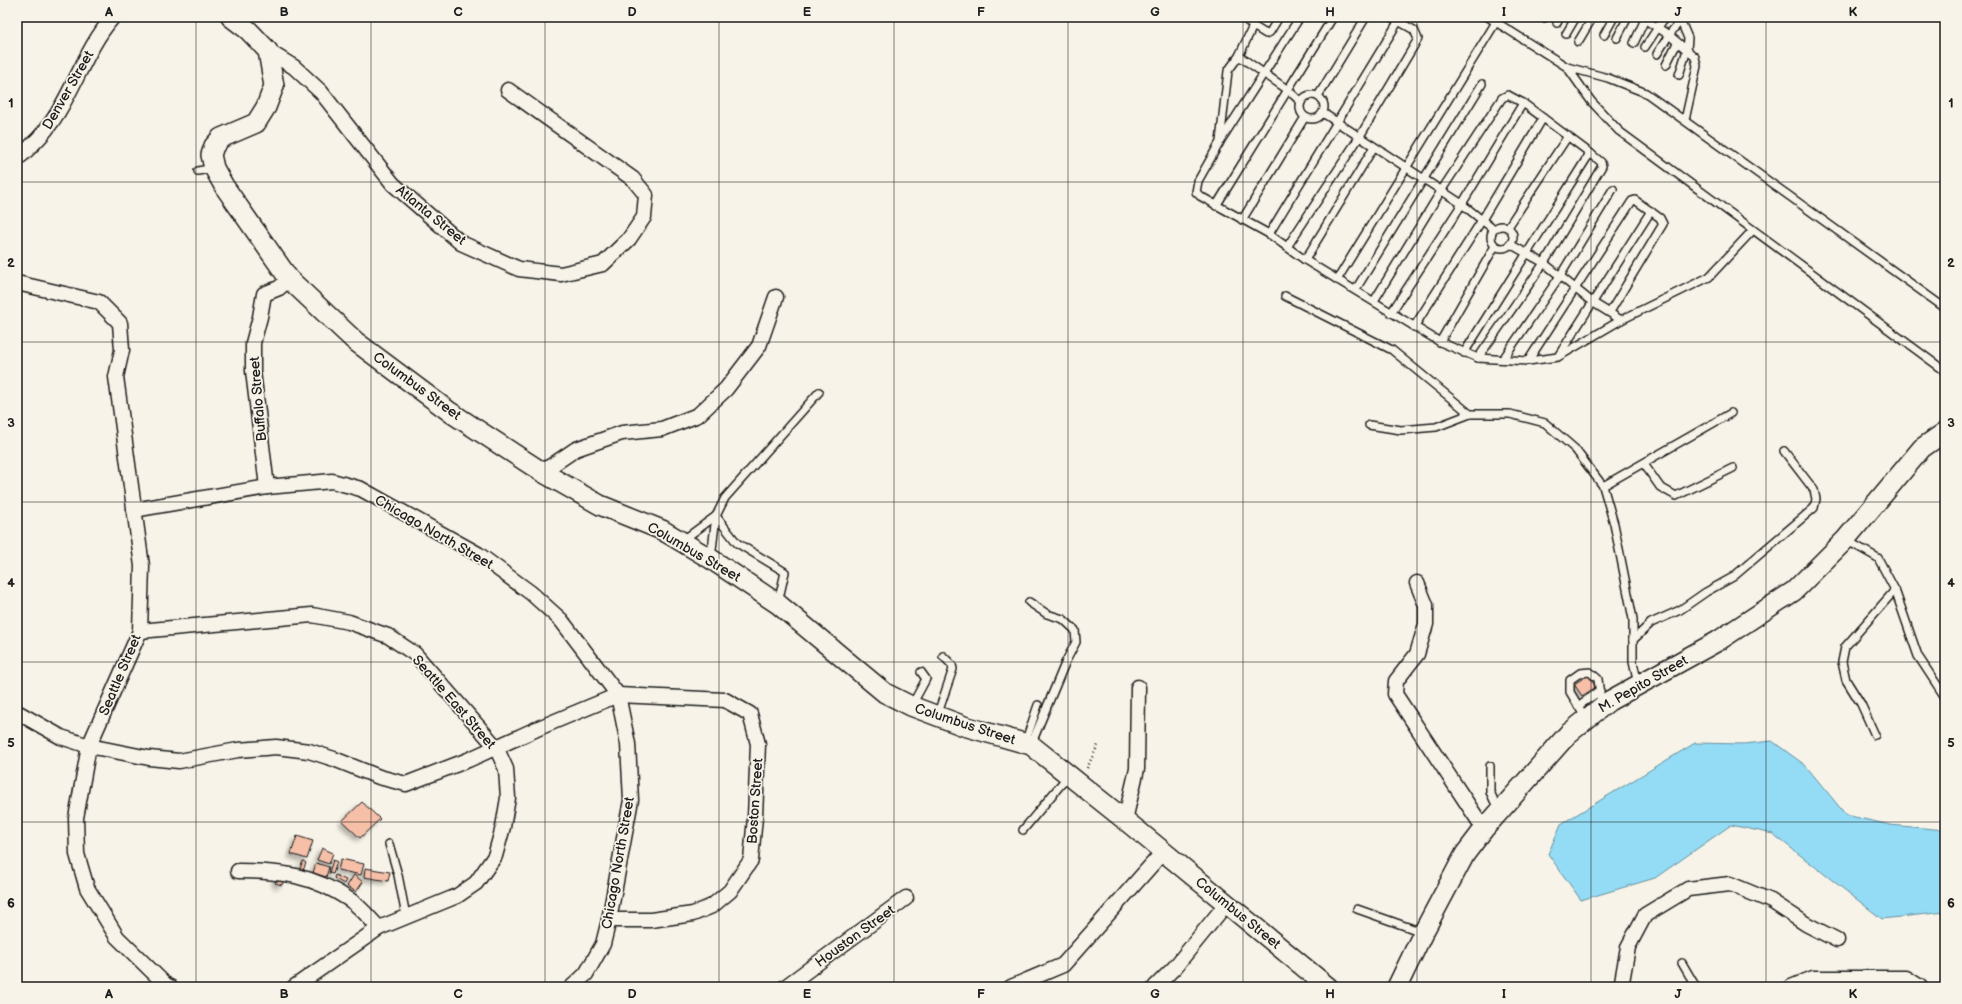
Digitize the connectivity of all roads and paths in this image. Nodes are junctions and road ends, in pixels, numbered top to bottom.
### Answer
1 (113, 17) edge
2 (231, 17) edge
3 (1242, 17) edge
4 (1279, 17) edge
5 (1300, 17) edge
6 (1333, 17) edge
7 (1366, 17) edge
8 (1391, 17) edge
9 (1488, 17) edge
10 (1576, 17) edge
11 (1593, 17) edge
12 (1614, 17) edge
13 (1628, 17) edge
14 (1665, 17) edge
15 (1644, 18) edge
16 (1680, 19) edge
17 (1251, 22) edge
18 (1398, 22) junction
19 (1496, 22) junction
20 (1658, 28) junction
21 (1566, 34) dead end
22 (1604, 35) dead end
23 (1669, 35) junction
24 (1617, 38) dead end
25 (1578, 42) dead end
26 (1677, 42) junction
27 (1634, 43) dead end
28 (1645, 47) dead end
29 (1687, 50) junction
30 (268, 51) junction
31 (1657, 54) dead end
32 (1239, 56) junction
33 (1666, 65) dead end
34 (1568, 67) junction
35 (1265, 73) junction
36 (1679, 75) dead end
37 (1482, 84) dead end
38 (508, 90) dead end
39 (1288, 90) junction
40 (1318, 96) junction
41 (1301, 102) junction
42 (1524, 103) junction
43 (1323, 113) junction
44 (1305, 117) junction
45 (1543, 118) junction
46 (1685, 120) junction
47 (1338, 122) junction
48 (1360, 136) junction
49 (1568, 136) junction
50 (1220, 142) junction
51 (1374, 147) junction
52 (1590, 153) junction
53 (17, 158) edge
54 (1405, 168) junction
55 (1425, 179) junction
56 (1613, 189) dead end
57 (1441, 191) junction
58 (1462, 204) junction
59 (1216, 206) junction
60 (1651, 211) junction
61 (1242, 220) junction
62 (1482, 220) junction
63 (1508, 227) junction
64 (1494, 229) junction
65 (1753, 230) junction
66 (1269, 234) junction
67 (1510, 244) junction
68 (1495, 246) junction
69 (1287, 247) junction
70 (1527, 252) junction
71 (1305, 260) junction
72 (1544, 263) junction
73 (1560, 276) junction
74 (289, 279) junction
75 (1337, 280) junction
76 (17, 283) edge
77 (1356, 289) junction
78 (1576, 289) junction
79 (1285, 296) dead end
80 (776, 297) dead end
81 (1374, 301) junction
82 (1592, 302) junction
83 (1945, 308) edge
84 (1391, 312) junction
85 (1610, 312) junction
86 (1621, 320) junction
87 (1414, 327) junction
88 (1440, 342) junction
89 (1464, 353) junction
90 (1558, 357) junction
91 (1478, 358) junction
92 (1503, 359) junction
93 (1528, 361) junction
94 (1945, 371) edge
95 (819, 392) dead end
96 (1731, 413) dead end
97 (1470, 414) junction
98 (1369, 425) dead end
99 (1945, 432) edge
100 (1784, 451) dead end
101 (1644, 464) junction
102 (1733, 468) dead end
103 (542, 472) junction
104 (1603, 486) junction
105 (267, 487) junction
106 (134, 510) junction
107 (716, 516) junction
108 (1845, 540) junction
109 (681, 542) junction
110 (711, 559) junction
111 (1417, 583) dead end
112 (1895, 590) junction
113 (1028, 602) dead end
114 (778, 604) junction
115 (140, 631) junction
116 (1633, 640) junction
117 (943, 656) dead end
118 (921, 672) dead end
119 (1639, 685) junction
120 (1138, 686) dead end
121 (618, 695) junction
122 (1945, 697) edge
123 (1600, 699) junction
124 (1038, 705) dead end
125 (911, 706) junction
126 (17, 712) edge
127 (1582, 712) junction
128 (936, 716) junction
129 (1875, 735) dead end
130 (1099, 743) dead end
131 (1028, 744) junction
132 (89, 746) junction
133 (496, 747) junction
134 (1490, 766) dead end
135 (1074, 779) junction
136 (1500, 812) junction
137 (1125, 820) junction
138 (1484, 829) junction
139 (1023, 830) dead end
140 (389, 844) dead end
141 (1163, 852) junction
142 (238, 871) dead end
143 (906, 898) dead end
144 (1227, 903) junction
145 (1357, 909) dead end
146 (406, 916) junction
147 (609, 920) junction
148 (379, 928) junction
149 (1424, 933) junction
150 (1837, 940) dead end
151 (1682, 963) dead end
152 (792, 985) edge
153 (170, 987) edge
154 (294, 987) edge
155 (572, 987) edge
156 (1011, 987) edge
157 (1155, 987) edge
158 (1328, 987) edge
159 (1397, 987) edge
160 (1621, 987) edge
161 (1696, 987) edge
162 (1791, 987) edge
163 (1920, 987) edge

1 - 53 street, Denver Street
2 - 30 street
3 - 17 lane
4 - 17 lane
5 - 35 lane
6 - 39 lane
7 - 40 lane
8 - 18 lane
9 - 19 lane
10 - 21 lane
11 - 25 lane
12 - 22 lane
13 - 24 lane
14 - 20 lane
15 - 20 lane
15 - 27 lane
16 - 23 lane
16 - 29 lane
17 - 32 lane
18 - 47 lane
18 - 48 lane
19 - 34 lane
19 - 54 lane
20 - 23 lane
20 - 28 lane
23 - 26 lane
23 - 31 lane
26 - 29 lane
26 - 33 lane
29 - 36 lane
29 - 46 lane
30 - 38 street, Atlanta Street
30 - 74 street, Columbus Street
32 - 35 lane
32 - 50 lane
34 - 46 lane
34 - 65 lane
35 - 39 lane
35 - 50 lane
37 - 55 lane
39 - 41 lane
39 - 59 lane
40 - 41 lane
40 - 43 lane
41 - 44 lane
42 - 45 lane
42 - 57 lane
42 - 58 lane
43 - 44 lane
43 - 47 lane
44 - 61 lane
45 - 49 lane
45 - 62 lane
46 - 83 lane
47 - 48 lane
47 - 66 lane
48 - 51 lane
48 - 69 lane
49 - 52 lane
49 - 63 lane
50 - 59 lane
51 - 54 lane
51 - 71 lane
52 - 70 lane
52 - 72 lane
54 - 55 lane
54 - 75 lane
55 - 57 lane
55 - 77 lane
56 - 73 lane
57 - 58 lane
57 - 81 lane
58 - 62 lane
58 - 84 lane
59 - 61 lane
60 - 78 lane
60 - 82 lane
60 - 85 lane
61 - 66 lane
62 - 64 lane
62 - 87 lane
63 - 64 lane
63 - 67 lane
64 - 68 lane
65 - 86 lane
65 - 94 lane
66 - 69 lane
67 - 68 lane
67 - 70 lane
68 - 88 lane
69 - 71 lane
70 - 72 lane
70 - 89 lane
71 - 75 lane
72 - 73 lane
72 - 91 lane
73 - 78 lane
73 - 92 lane
74 - 103 street, Columbus Street
74 - 105 street, Buffalo Street
75 - 77 lane
76 - 106 street, Seattle Street
77 - 81 lane
78 - 82 lane
78 - 93 lane
79 - 97 lane
80 - 103 street
81 - 84 lane
82 - 85 lane
82 - 90 lane
84 - 87 lane
85 - 86 lane
86 - 90 lane
87 - 88 lane
88 - 89 lane
89 - 91 lane
90 - 93 lane
91 - 92 lane
92 - 93 lane
95 - 107 lane
96 - 101 lane
97 - 98 lane
97 - 104 lane
99 - 108 street, M. Pepito Street
100 - 116 lane
101 - 102 lane
101 - 104 lane
103 - 109 street, Columbus Street
104 - 116 lane
105 - 106 street, Chicago North Street
105 - 121 street, Chicago North Street
106 - 115 street, Seattle Street
107 - 109 lane
107 - 110 lane
107 - 114 lane
108 - 112 lane
108 - 119 street, M. Pepito Street
109 - 110 street, Columbus Street
110 - 114 street, Columbus Street
111 - 138 street
112 - 122 lane
112 - 129 lane
113 - 131 lane
114 - 125 street, Columbus Street
115 - 132 street, Seattle Street
115 - 133 street, Seattle East Street
116 - 119 lane
117 - 128 lane
118 - 125 lane
119 - 123 street, M. Pepito Street
120 - 137 street
121 - 133 street
121 - 147 street, Chicago North Street
121 - 147 street, Boston Street
123 - 127 street, M. Pepito Street
123 - 127 lane
124 - 131 lane
125 - 128 street, Columbus Street
126 - 132 street
127 - 136 street, M. Pepito Street
128 - 131 street, Columbus Street
130 - 135 path
131 - 135 street, Columbus Street
132 - 133 street
132 - 153 street, Seattle Street
133 - 146 street, Seattle East Street
134 - 136 lane
135 - 137 street, Columbus Street
135 - 139 lane
136 - 138 street, M. Pepito Street
137 - 141 street, Columbus Street
138 - 149 street, M. Pepito Street
140 - 146 lane
141 - 144 street, Columbus Street
141 - 156 street
142 - 148 street
143 - 152 street, Houston Street
144 - 157 street
144 - 158 street, Columbus Street
145 - 149 lane
146 - 148 street, Seattle East Street
147 - 155 street, Chicago North Street
148 - 154 street, Seattle East Street
149 - 159 street, M. Pepito Street
150 - 160 street
151 - 161 lane
162 - 163 street

